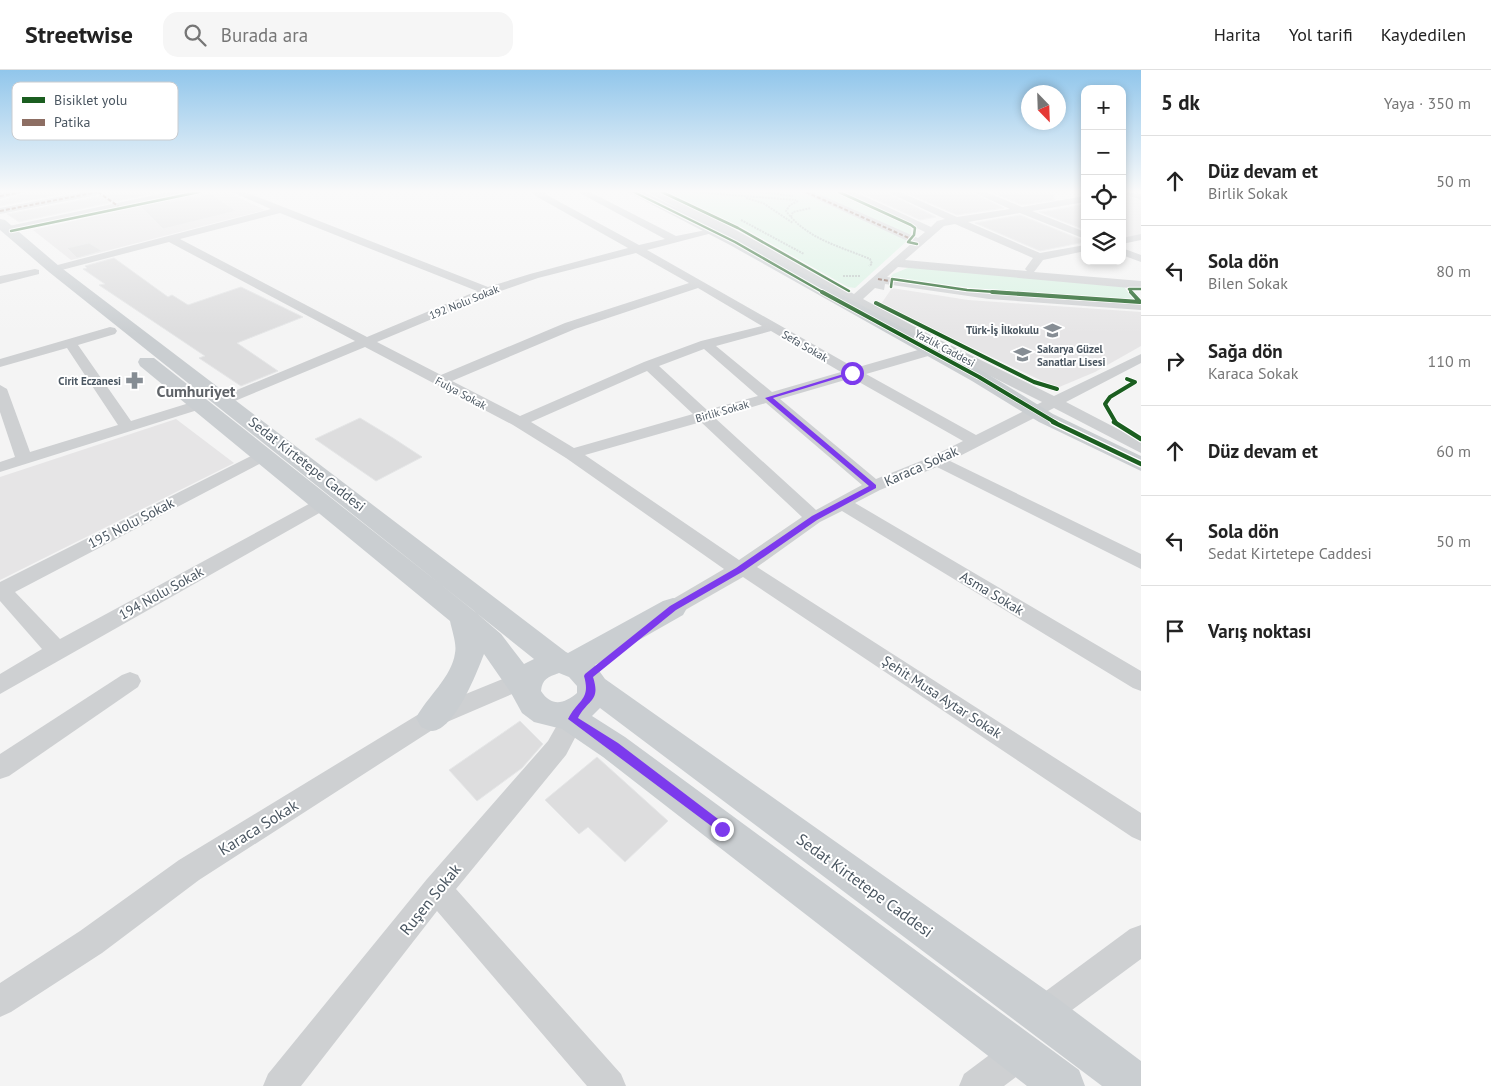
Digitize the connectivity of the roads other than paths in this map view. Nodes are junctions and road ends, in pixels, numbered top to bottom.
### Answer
1 (14, 239) edge
2 (164, 239) edge
3 (173, 239) edge
4 (355, 239) edge
5 (621, 239) edge
6 (671, 239) edge
7 (729, 239) edge
8 (748, 239) edge
9 (911, 239) edge
10 (918, 239) edge
11 (1000, 239) edge
12 (915, 241) junction
13 (637, 248) junction
14 (1081, 249) edge
15 (1126, 253) edge
16 (1039, 257) junction
17 (1141, 259) edge
18 (896, 263) junction
19 (45, 270) junction
20 (1026, 276) junction
21 (878, 279) junction
22 (0, 280) edge
23 (699, 284) junction
24 (1141, 286) edge
25 (488, 291) junction
26 (858, 302) junction
27 (1141, 306) edge
28 (772, 327) junction
29 (110, 331) junction
30 (366, 342) junction
31 (70, 343) junction
32 (706, 344) junction
33 (930, 351) junction
34 (1141, 358) edge
35 (0, 363) edge
36 (649, 365) junction
37 (1141, 371) edge
38 (852, 373) junction
39 (439, 381) junction
40 (0, 389) edge
41 (768, 398) junction
42 (225, 400) junction
43 (199, 405) junction
44 (1051, 410) junction
45 (704, 416) junction
46 (518, 422) junction
47 (127, 427) junction
48 (969, 444) junction
49 (1141, 448) edge
50 (572, 454) junction
51 (261, 456) junction
52 (24, 460) junction
53 (937, 461) junction
54 (1141, 464) edge
55 (0, 467) edge
56 (874, 486) junction
57 (324, 503) junction
58 (842, 503) junction
59 (814, 518) junction
60 (1141, 562) edge
61 (741, 568) junction
62 (1, 590) edge
63 (673, 608) joint
64 (463, 617) junction
65 (57, 651) junction
66 (130, 681) dead end
67 (525, 682) junction
68 (1141, 682) edge
69 (0, 685) edge
70 (575, 690) junction
71 (432, 718) junction
72 (0, 768) edge
73 (1141, 828) edge
74 (437, 889) junction
75 (1141, 940) edge
76 (0, 1001) edge
77 (1042, 1013) junction
78 (1020, 1053) junction
79 (280, 1086) edge
80 (608, 1086) edge
81 (976, 1086) edge
82 (1063, 1086) edge
83 (1138, 1086) edge

1 - 19 main road, Sedat Kirtetepe Caddesi
2 - 19 street
3 - 30 street, Fulya Sokak
4 - 25 street
5 - 13 street, Sefa Sokak
6 - 13 street, 192 Nolu Sokak
7 - 33 main road, Yazlık Caddesi
8 - 26 street
9 - 12 street
10 - 12 street
11 - 16 street
12 - 18 street
13 - 23 street, Sefa Sokak
13 - 25 street, 192 Nolu Sokak
14 - 16 street
15 - 17 street
16 - 20 street
18 - 20 street
18 - 21 street
19 - 22 street
19 - 29 main road, Sedat Kirtetepe Caddesi
19 - 42 main road, Sedat Kirtetepe Caddesi
20 - 24 street
21 - 26 street
21 - 27 street
23 - 28 street, Sefa Sokak
23 - 39 street
25 - 30 street, 192 Nolu Sokak
26 - 44 street
28 - 32 street
28 - 38 street, Sefa Sokak
29 - 31 street
29 - 43 main road, Sedat Kirtetepe Caddesi
30 - 39 street, Fulya Sokak
30 - 42 street, 192 Nolu Sokak
31 - 35 street
31 - 47 street
32 - 36 street
32 - 41 street
33 - 38 street, Birlik Sokak
33 - 44 main road, Yazlık Caddesi
34 - 44 street
36 - 45 street
36 - 46 street
37 - 44 street
38 - 41 street, Birlik Sokak
38 - 48 street, Sefa Sokak
39 - 46 street, Fulya Sokak
40 - 52 street
41 - 45 street, Birlik Sokak
41 - 56 street
42 - 70 main road, Sedat Kirtetepe Caddesi
43 - 47 street
43 - 51 main road, Sedat Kirtetepe Caddesi
44 - 48 street, Karaca Sokak
44 - 49 street
44 - 54 main road, Yazlık Caddesi
45 - 50 street, Birlik Sokak
45 - 59 street
46 - 50 street, Fulya Sokak
47 - 52 street
48 - 53 street, Karaca Sokak
50 - 61 street, Fulya Sokak
51 - 57 main road, Sedat Kirtetepe Caddesi
51 - 62 street, 195 Nolu Sokak
52 - 55 street
53 - 56 street, Karaca Sokak
53 - 60 street
56 - 58 street, Karaca Sokak
57 - 64 main road, Sedat Kirtetepe Caddesi
57 - 65 street, 194 Nolu Sokak
58 - 59 street, Karaca Sokak
58 - 68 street, Asma Sokak
59 - 61 street, Karaca Sokak
61 - 63 street, Karaca Sokak
61 - 73 street, Şehit Musa Aytar Sokak
62 - 65 street
63 - 70 main road
64 - 67 main road, Sedat Kirtetepe Caddesi
64 - 71 main road
65 - 69 street, 194 Nolu Sokak
66 - 72 street
67 - 70 main road
67 - 70 main road, Sedat Kirtetepe Caddesi
67 - 71 street, Karaca Sokak
70 - 74 street, Ruşen Sokak
70 - 77 main road, Sedat Kirtetepe Caddesi
70 - 78 main road, Sedat Kirtetepe Caddesi
71 - 76 street, Karaca Sokak
74 - 79 street, Ruşen Sokak
74 - 80 street
75 - 77 street
77 - 83 main road, Sedat Kirtetepe Caddesi
78 - 81 street
78 - 82 main road, Sedat Kirtetepe Caddesi

